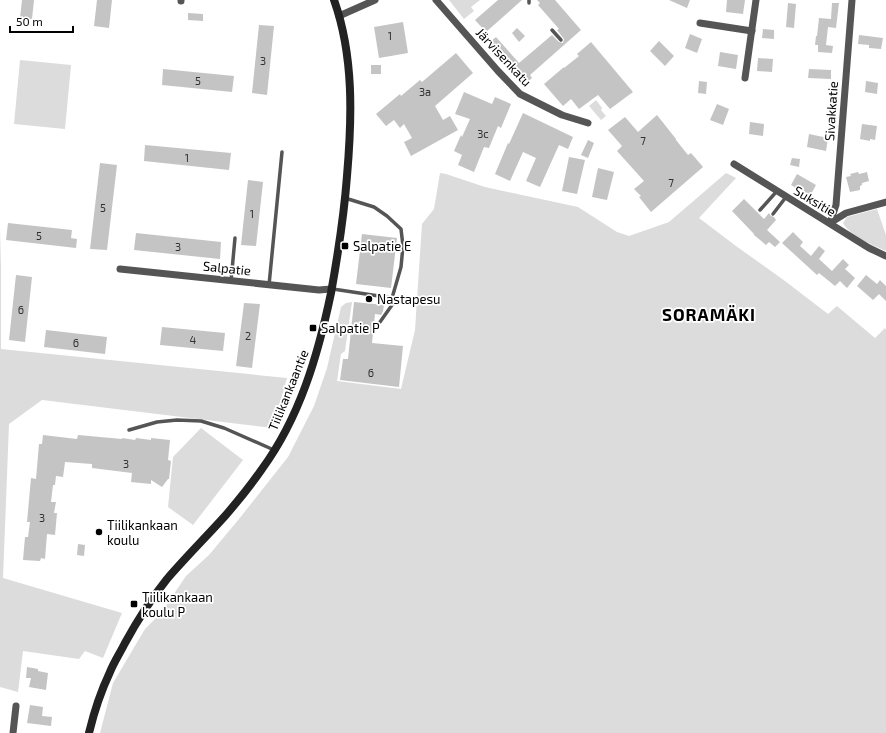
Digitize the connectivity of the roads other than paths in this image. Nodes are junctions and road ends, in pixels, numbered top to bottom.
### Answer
1 (334, 0) edge
2 (375, 0) edge
3 (436, 0) edge
4 (756, 0) edge
5 (852, 0) edge
6 (339, 16) junction
7 (700, 23) dead end
8 (552, 30) dead end
9 (752, 31) junction
10 (561, 40) dead end
11 (745, 78) dead end
12 (588, 123) dead end
13 (282, 152) dead end
14 (734, 164) dead end
15 (777, 192) junction
16 (786, 197) junction
17 (345, 198) junction
18 (886, 202) edge
19 (760, 210) dead end
20 (772, 214) dead end
21 (830, 223) junction
22 (236, 238) dead end
23 (886, 256) edge
24 (120, 270) dead end
25 (231, 281) junction
26 (269, 285) junction
27 (332, 289) junction
28 (392, 298) junction
29 (380, 322) dead end
30 (129, 430) dead end
31 (275, 451) junction
32 (16, 706) dead end
33 (13, 733) edge
34 (88, 733) edge

1 - 6 street, Tiilikankaantie
2 - 6 street
3 - 12 street, Järvisenkatu
4 - 9 street
5 - 21 street, Sivakkatie
6 - 17 street, Tiilikankaantie
7 - 9 street
8 - 10 lane
9 - 11 street
13 - 26 lane
14 - 15 street, Suksitie
15 - 16 street, Suksitie
15 - 19 lane
16 - 20 lane
16 - 21 street, Suksitie
17 - 27 street, Tiilikankaantie
17 - 28 lane
18 - 21 street
21 - 23 street, Suksitie
22 - 25 lane
24 - 25 street, Salpatie
25 - 26 street, Salpatie
26 - 27 street, Salpatie
27 - 28 lane
27 - 31 street, Tiilikankaantie
28 - 29 lane
30 - 31 lane
31 - 34 street, Tiilikankaantie
32 - 33 street

